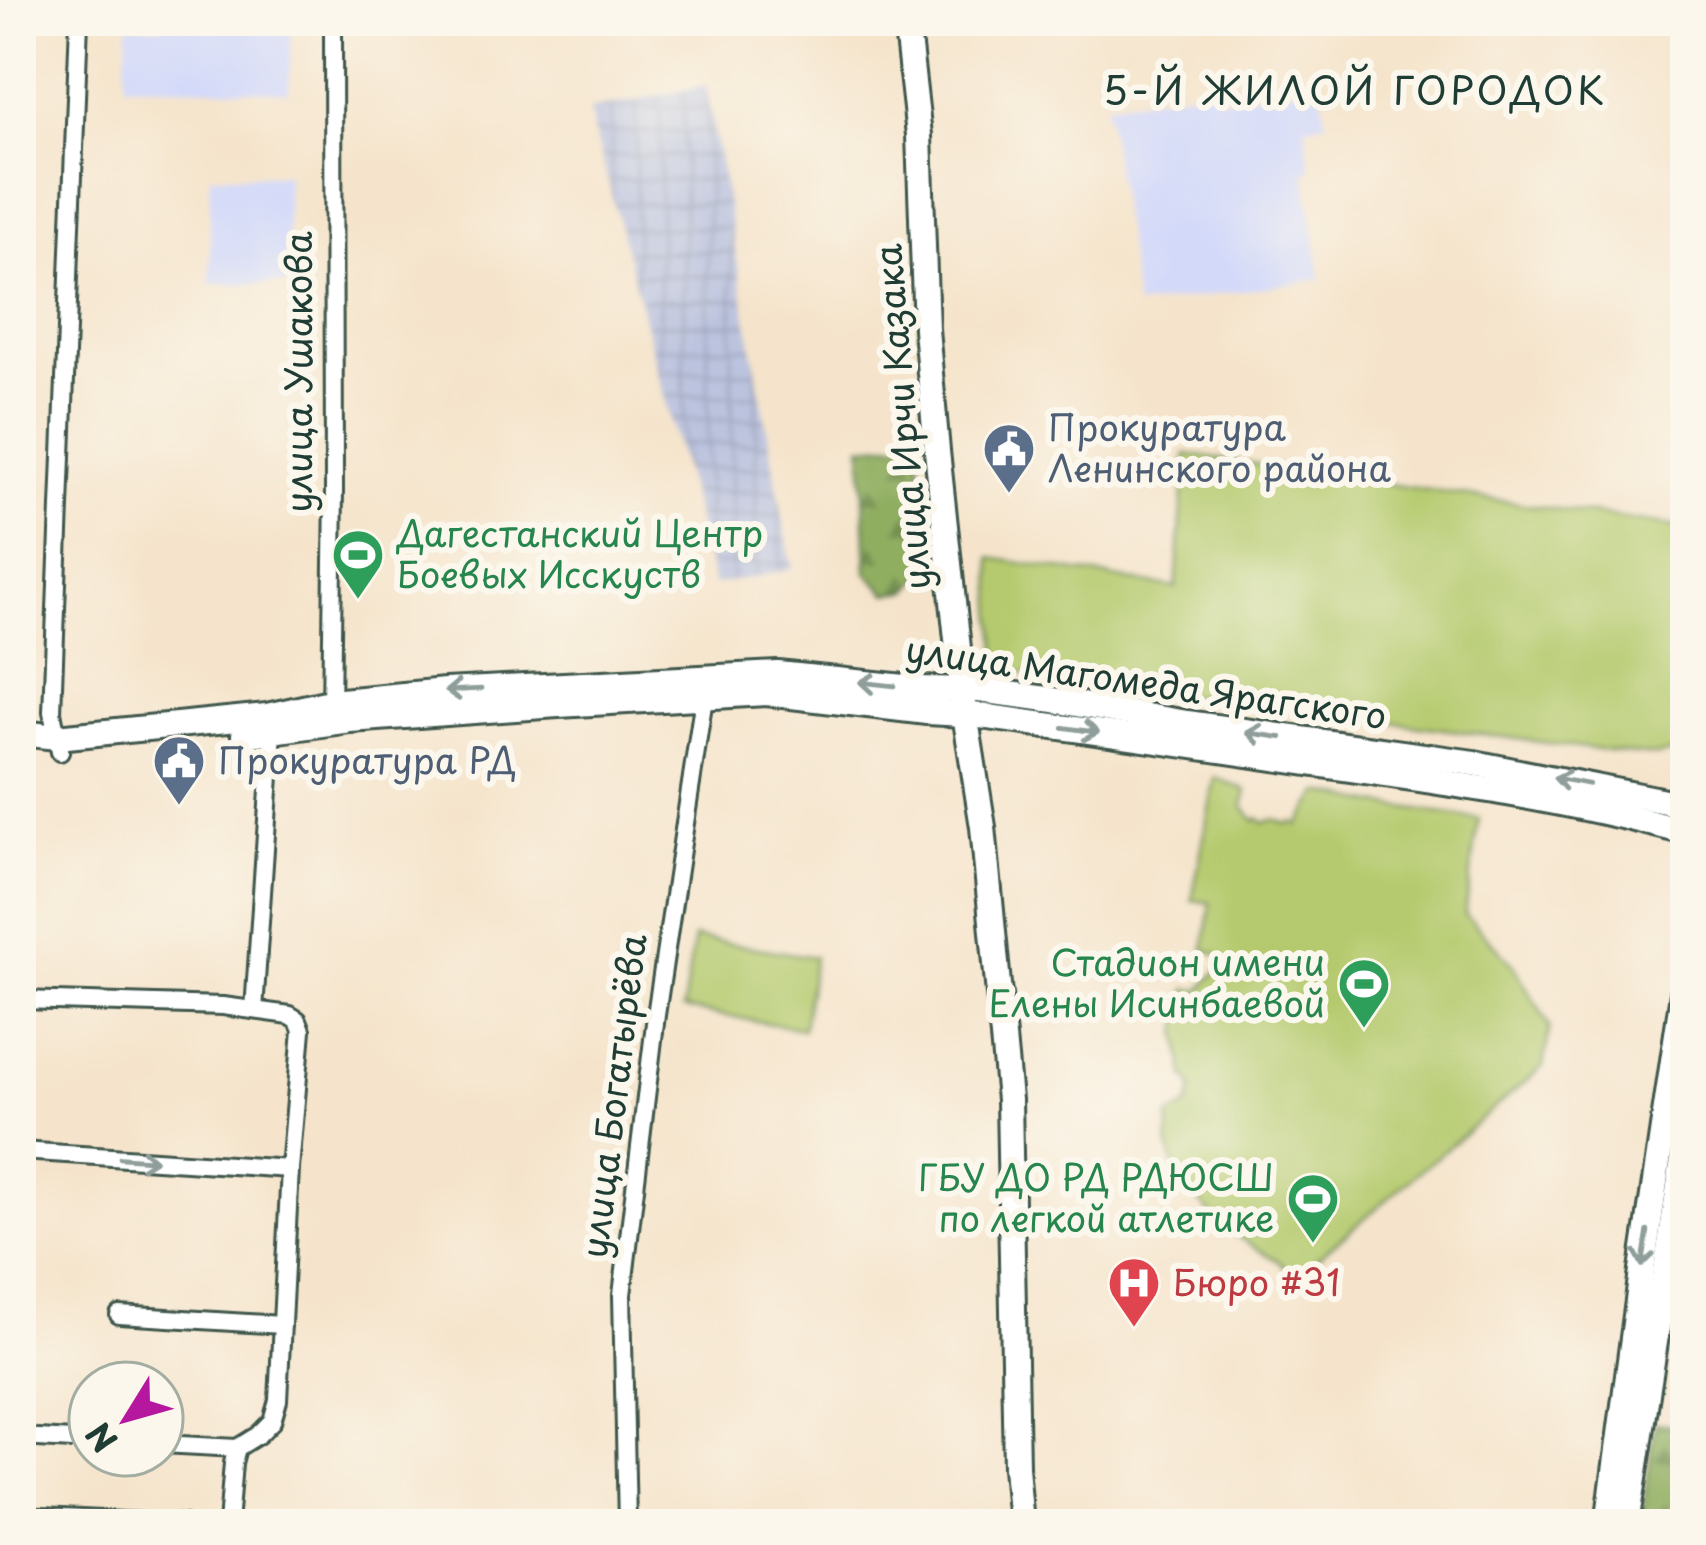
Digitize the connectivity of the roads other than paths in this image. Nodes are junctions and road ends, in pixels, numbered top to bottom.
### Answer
1 (79, 21) edge
2 (333, 21) edge
3 (906, 21) edge
4 (705, 687) junction
5 (964, 702) junction
6 (331, 712) junction
7 (270, 724) junction
8 (21, 733) edge
9 (58, 744) junction
10 (21, 748) edge
11 (1685, 806) edge
12 (1685, 832) edge
13 (1685, 980) edge
14 (21, 1000) edge
15 (254, 1010) junction
16 (1685, 1147) edge
17 (21, 1151) edge
18 (290, 1169) junction
19 (119, 1316) dead end
20 (282, 1325) junction
21 (21, 1437) edge
22 (66, 1440) edge
23 (186, 1445) edge
24 (238, 1448) junction
25 (21, 1516) edge
26 (184, 1524) edge
27 (228, 1524) edge
28 (627, 1524) edge
29 (1021, 1524) edge
30 (1608, 1524) edge
31 (1628, 1524) edge

1 - 9 street
2 - 6 street, улица Ушакова
3 - 5 main road, улица Ирчи Казака
4 - 5 main road, улица Магомеда Ярагского
4 - 6 main road, улица Магомеда Ярагского
4 - 28 street, улица Богатырёва
11 -> 5 main road, улица Магомеда Ярагского
5 -> 12 main road, улица Магомеда Ярагского
5 - 29 main road, улица Ирчи Казака
6 - 7 main road, улица Магомеда Ярагского
7 - 9 main road, улица Магомеда Ярагского
7 - 15 street
8 - 9 main road, улица Магомеда Ярагского
9 - 10 main road, улица Магомеда Ярагского
13 -> 30 main road
14 - 15 street
15 - 18 street
16 - 31 main road
17 -> 18 street
18 - 20 street
19 - 20 street
20 - 24 street
21 - 22 street
23 - 24 street
24 - 27 street
25 - 26 street

